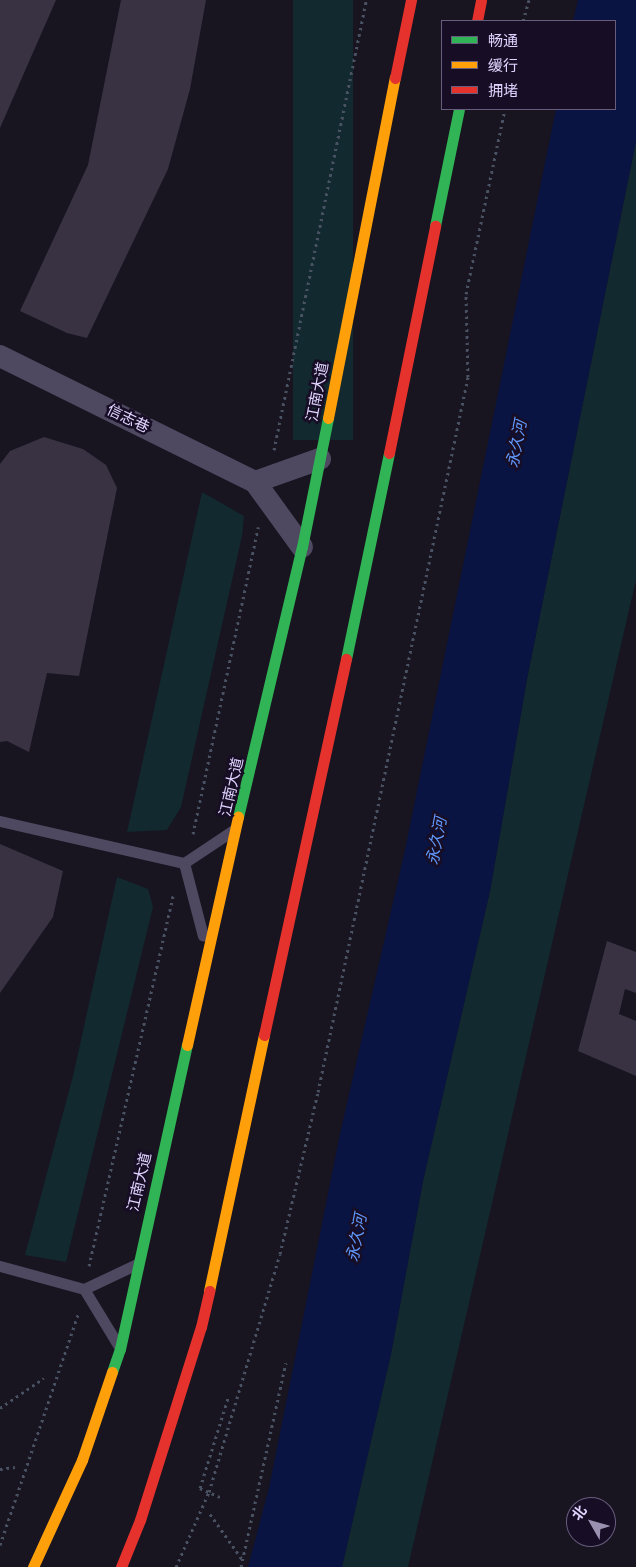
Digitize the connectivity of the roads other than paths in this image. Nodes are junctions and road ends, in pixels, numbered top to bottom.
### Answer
1 (411, 0) edge
2 (481, 0) edge
3 (477, 20) edge
4 (459, 110) edge
5 (0, 356) edge
6 (320, 459) junction
7 (263, 485) junction
8 (302, 547) junction
9 (0, 821) edge
10 (239, 827) junction
11 (184, 863) junction
12 (207, 951) junction
13 (137, 1264) junction
14 (0, 1266) edge
15 (84, 1289) junction
16 (120, 1349) junction
17 (33, 1567) edge
18 (121, 1567) edge

1 - 6 main road, 江南大道
2 - 3 main road
4 - 18 main road
5 - 7 street, 信志巷
6 - 7 street
6 - 8 main road, 江南大道
7 - 8 street, 信志巷
8 - 10 main road, 江南大道
9 - 11 lane
10 - 11 lane
10 - 12 main road, 江南大道
11 - 12 lane
12 - 13 main road, 江南大道
13 - 15 lane
13 - 16 main road, 江南大道
14 - 15 lane
15 - 16 lane
16 - 17 main road, 江南大道

